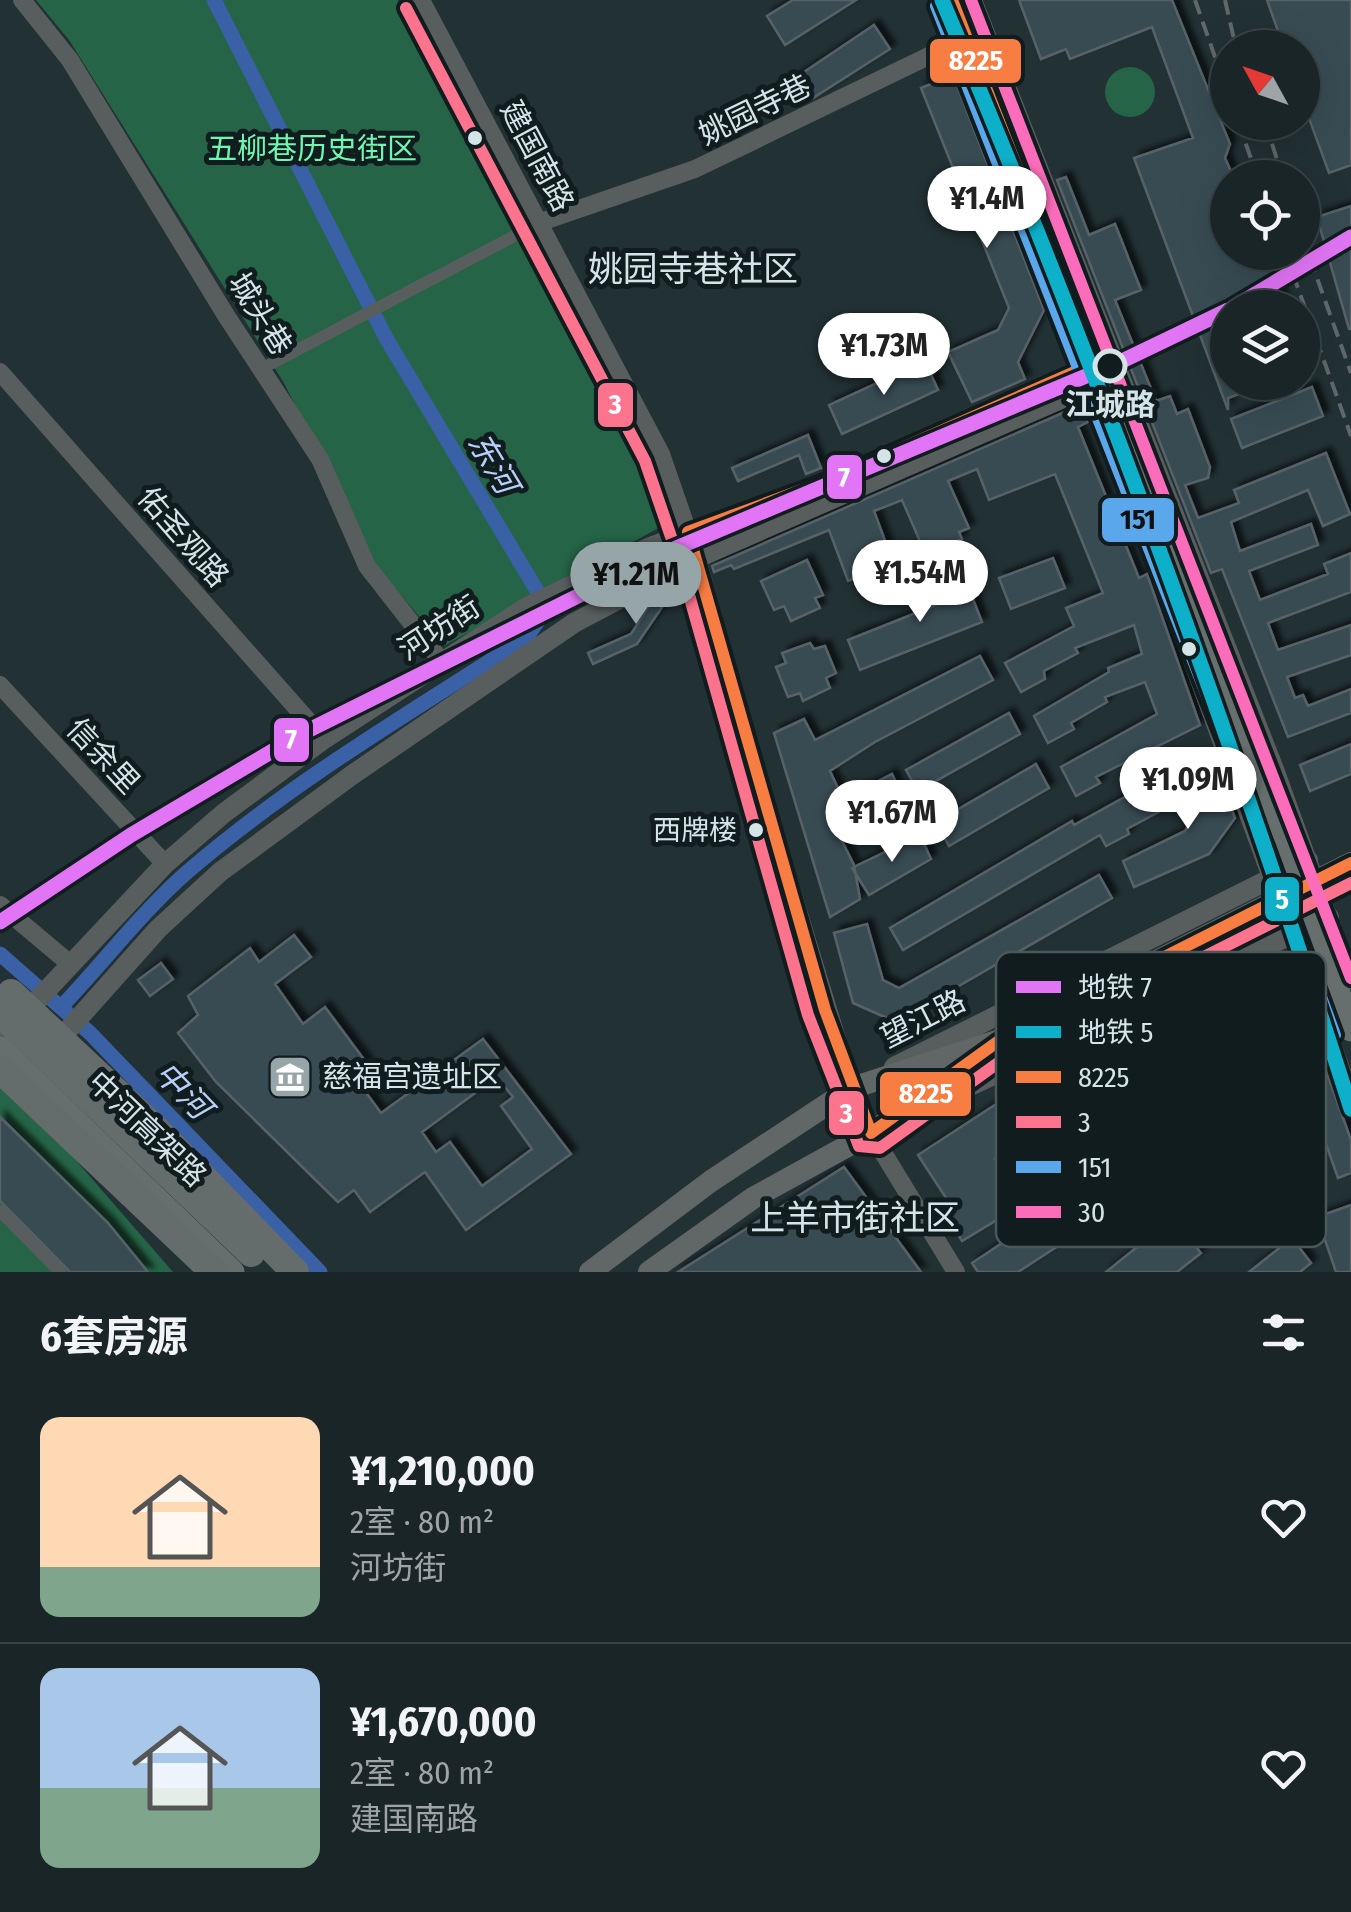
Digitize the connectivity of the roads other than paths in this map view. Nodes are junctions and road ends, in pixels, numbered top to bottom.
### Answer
1 (22, 0) edge
2 (421, 0) edge
3 (937, 0) edge
4 (952, 0) edge
5 (973, 0) edge
6 (969, 37) junction
7 (541, 222) junction
8 (262, 369) junction
9 (0, 372) edge
10 (1098, 372) junction
11 (688, 532) junction
12 (696, 558) junction
13 (442, 662) junction
14 (0, 685) edge
15 (324, 739) junction
16 (1351, 862) edge
17 (165, 864) junction
18 (1290, 868) junction
19 (0, 905) edge
20 (1312, 925) junction
21 (1123, 952) edge
22 (1174, 952) edge
23 (1255, 952) edge
24 (1315, 952) edge
25 (1322, 952) edge
26 (1326, 962) edge
27 (67, 965) junction
28 (1351, 980) edge
29 (9, 1014) edge
30 (996, 1016) edge
31 (1351, 1029) edge
32 (1326, 1035) edge
33 (60, 1040) junction
34 (996, 1041) edge
35 (996, 1043) edge
36 (0, 1049) edge
37 (8, 1073) edge
38 (996, 1074) edge
39 (852, 1088) junction
40 (1351, 1096) edge
41 (871, 1133) junction
42 (0, 1211) edge
43 (60, 1272) edge
44 (214, 1272) edge
45 (232, 1272) edge
46 (246, 1272) edge
47 (270, 1272) edge
48 (280, 1272) edge
49 (295, 1272) edge
50 (590, 1272) edge
51 (649, 1272) edge
52 (956, 1272) edge

1 - 8 street, 城头巷
2 - 7 street, 建国南路
3 - 6 street
4 - 6 main road
5 - 6 street
6 - 7 street, 姚园寺巷
6 - 10 main road
7 - 8 street
7 - 11 street, 建国南路
8 - 13 street, 城头巷
9 - 15 street, 佑圣观路
10 - 11 street, 河坊街
10 - 12 street
10 - 18 street
10 - 18 main road
11 - 12 street, 建国南路
11 - 13 street, 河坊街
12 - 33 street
12 - 39 street, 建国南路
13 - 15 street, 河坊街
14 - 17 street, 信余里
15 - 17 street, 河坊街
16 - 22 main road, bridge
17 - 27 street, 河坊街
18 - 20 main road
18 - 21 street, 望江路
19 - 27 street
20 - 23 street
20 - 24 street
20 - 25 main road
20 - 28 street
26 - 31 main road
27 - 29 street, 河坊街
29 - 33 main road
29 - 46 highway, 中河高架路
29 - 47 highway, 中河高架路, bridge
29 - 49 highway, bridge
30 - 39 street, 望江路
32 - 40 street
33 - 37 street
33 - 48 main road
34 - 39 main road
35 - 41 main road
36 - 37 main road
37 - 44 highway, bridge
37 - 45 main road
38 - 41 street
39 - 41 street, 建国南路
39 - 50 main road, 望江路
41 - 51 main road
41 - 52 street, 建国南路
42 - 43 street

